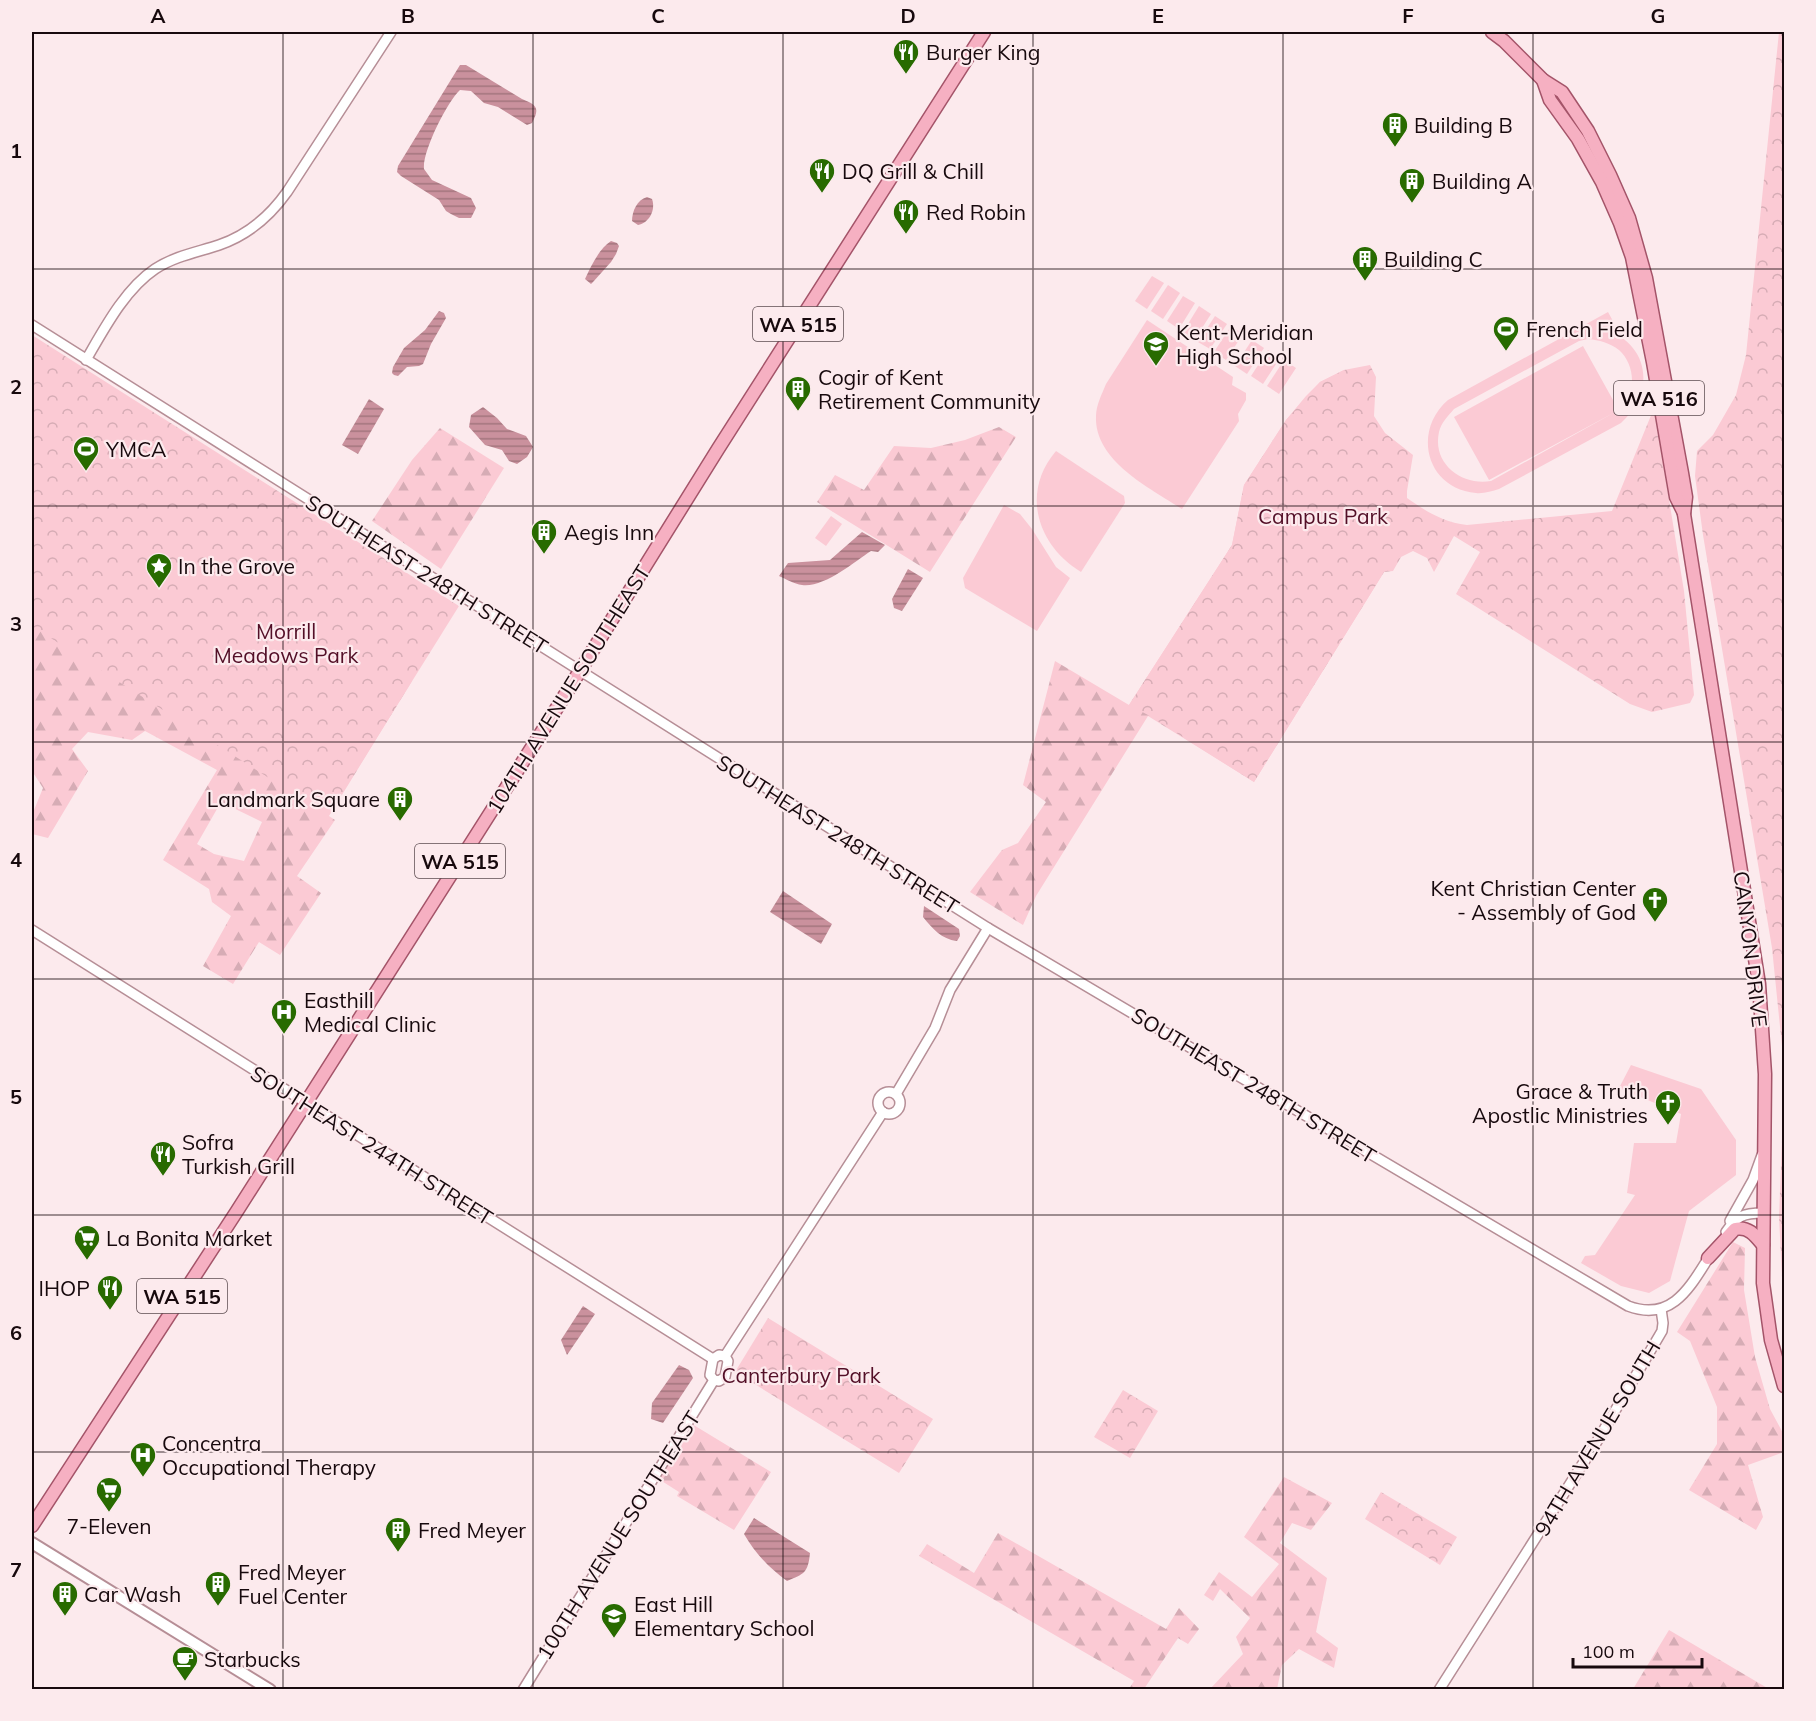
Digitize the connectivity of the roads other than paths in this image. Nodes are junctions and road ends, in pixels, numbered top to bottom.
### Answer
1 (391, 32) edge
2 (984, 32) edge
3 (1492, 32) edge
4 (32, 325) edge
5 (86, 360) junction
6 (580, 671) junction
7 (988, 928) junction
8 (32, 930) edge
9 (896, 1094) junction
10 (305, 1103) junction
11 (883, 1112) junction
12 (1764, 1150) junction
13 (1763, 1213) junction
14 (1717, 1244) junction
15 (1763, 1245) junction
16 (1708, 1258) junction
17 (1660, 1309) junction
18 (726, 1356) junction
19 (713, 1359) junction
20 (714, 1380) junction
21 (1785, 1386) edge
22 (32, 1526) edge
23 (32, 1543) edge
24 (270, 1689) edge
25 (523, 1689) edge
26 (1439, 1689) edge

1 - 5 street
2 - 6 main road, 104TH AVENUE SOUTHEAST / WA 515
3 - 12 main road, CANYON DRIVE / WA 516
4 - 5 street, SOUTHEAST 248TH STREET
5 - 6 street, SOUTHEAST 248TH STREET
6 - 7 street, SOUTHEAST 248TH STREET
6 - 10 main road, 104TH AVENUE SOUTHEAST / WA 515
7 - 9 street
7 - 17 street, SOUTHEAST 248TH STREET
8 - 10 street, SOUTHEAST 244TH STREET
9 - 11 street
9 - 11 street
10 - 19 street, SOUTHEAST 244TH STREET
10 - 22 main road, 104TH AVENUE SOUTHEAST / WA 515
11 - 18 street
12 - 13 main road, CANYON DRIVE / WA 516
12 - 14 street
13 - 14 street
13 - 15 main road, CANYON DRIVE / WA 516
14 - 16 street
15 - 16 main road
15 - 21 main road, CANYON DRIVE / WA 516
16 - 17 street
17 - 26 street, 94TH AVENUE SOUTH
18 - 19 street
18 - 20 street, 100TH AVENUE SOUTHEAST
19 - 20 street
20 - 25 street, 100TH AVENUE SOUTHEAST
23 - 24 main road

